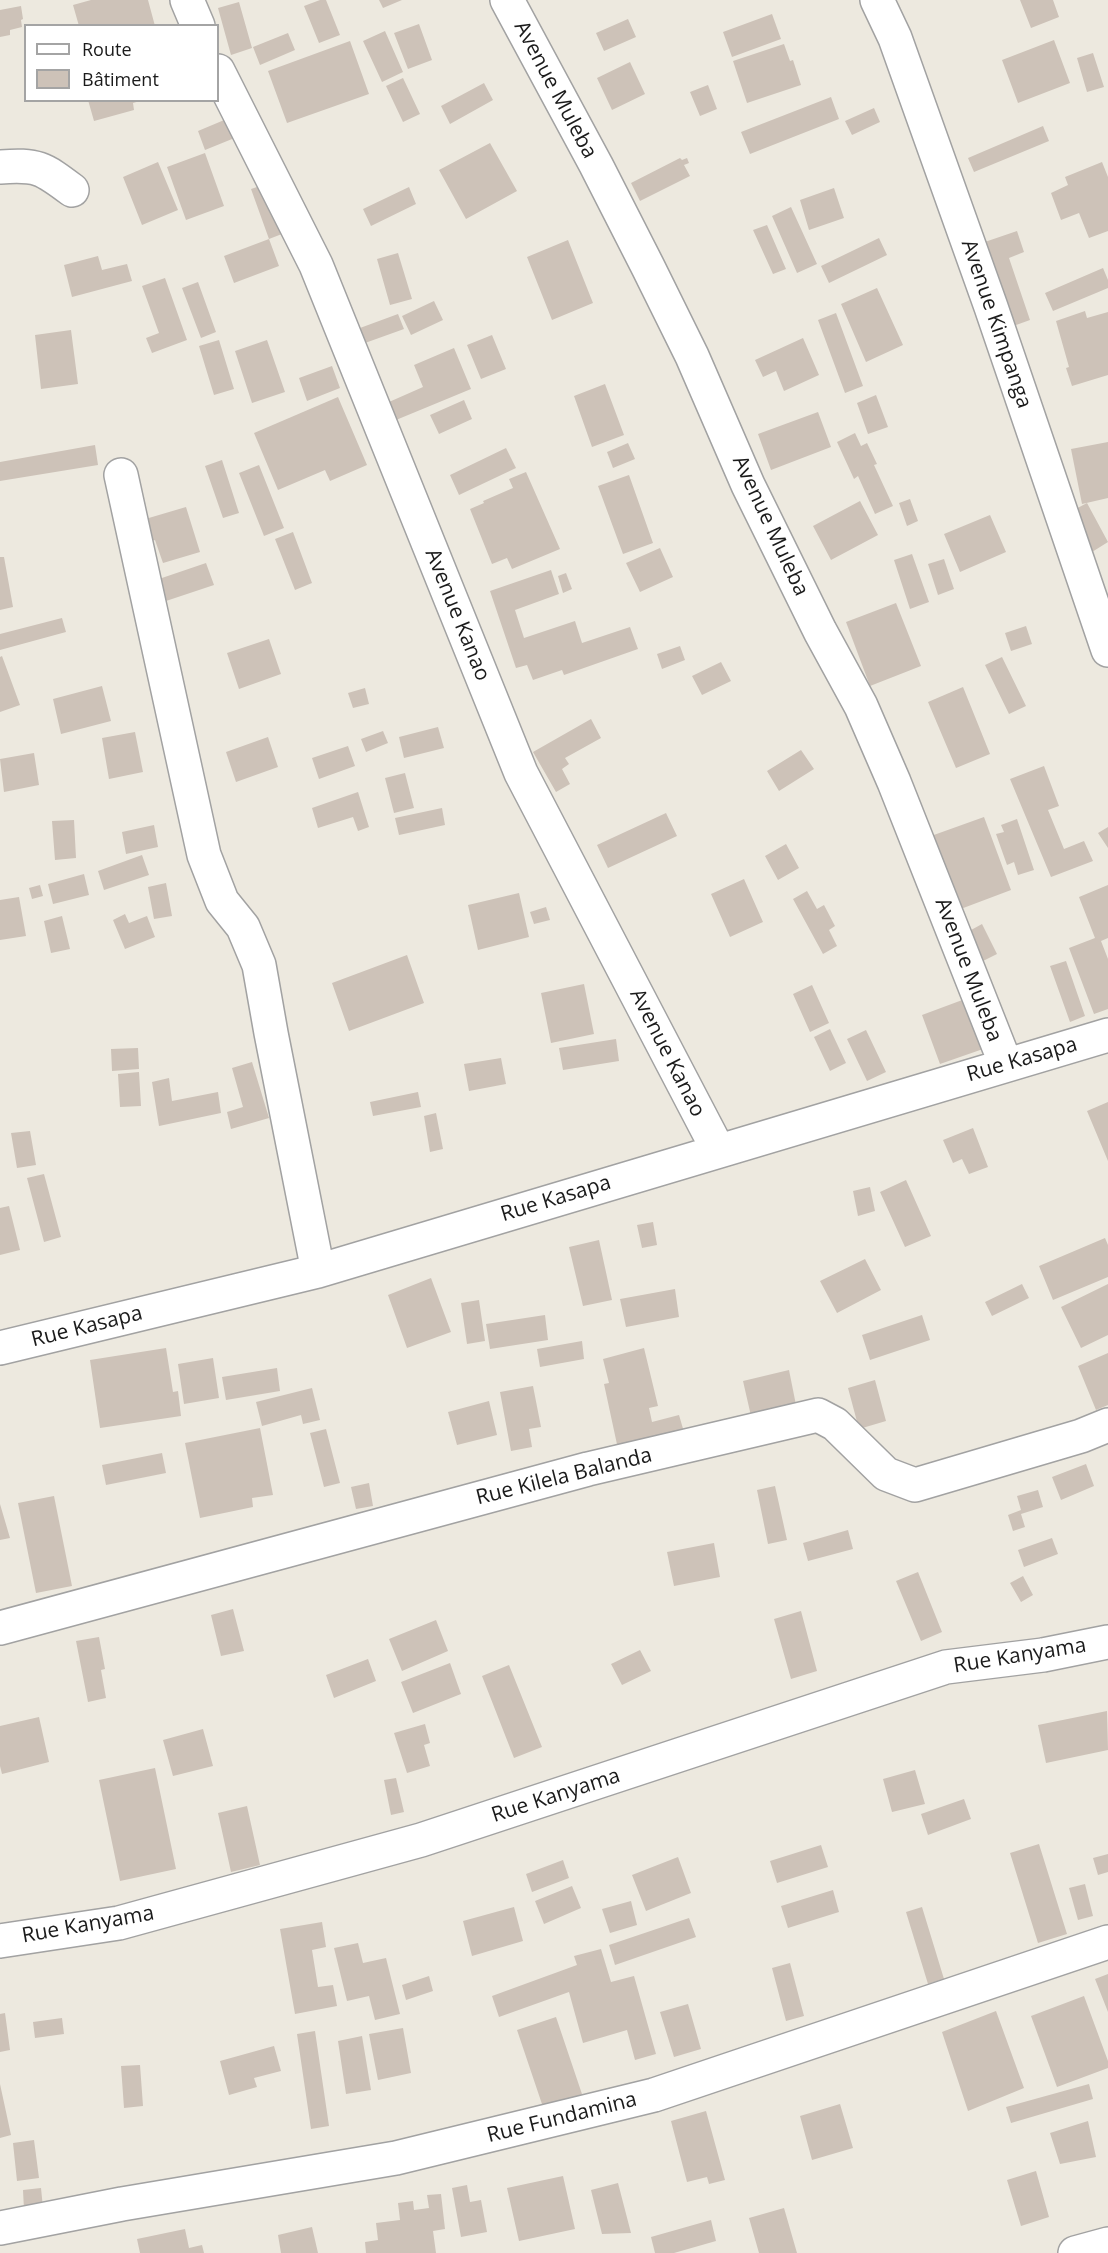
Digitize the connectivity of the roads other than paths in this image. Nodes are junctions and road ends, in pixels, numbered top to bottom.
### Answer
1 (187, 0) edge
2 (507, 0) edge
3 (877, 0) edge
4 (197, 24) edge
5 (219, 73) edge
6 (0, 167) edge
7 (72, 190) dead end
8 (121, 475) dead end
9 (1108, 650) edge
10 (1108, 1035) edge
11 (1006, 1065) junction
12 (718, 1150) junction
13 (318, 1271) junction
14 (0, 1348) edge
15 (1108, 1425) edge
16 (0, 1628) edge
17 (1108, 1642) edge
18 (0, 1941) edge
19 (1108, 1942) edge
20 (0, 2228) edge
21 (1108, 2244) edge
22 (1075, 2253) edge

1 - 4 street
2 - 11 street, Avenue Muleba
3 - 9 street, Avenue Kimpanga
5 - 12 street, Avenue Kanao
6 - 7 street
8 - 13 street
10 - 11 street, Rue Kasapa
11 - 12 street, Rue Kasapa
12 - 13 street, Rue Kasapa
13 - 14 street, Rue Kasapa
15 - 16 street, Rue Kilela Balanda
17 - 18 street, Rue Kanyama
19 - 20 street, Rue Fundamina
21 - 22 street

